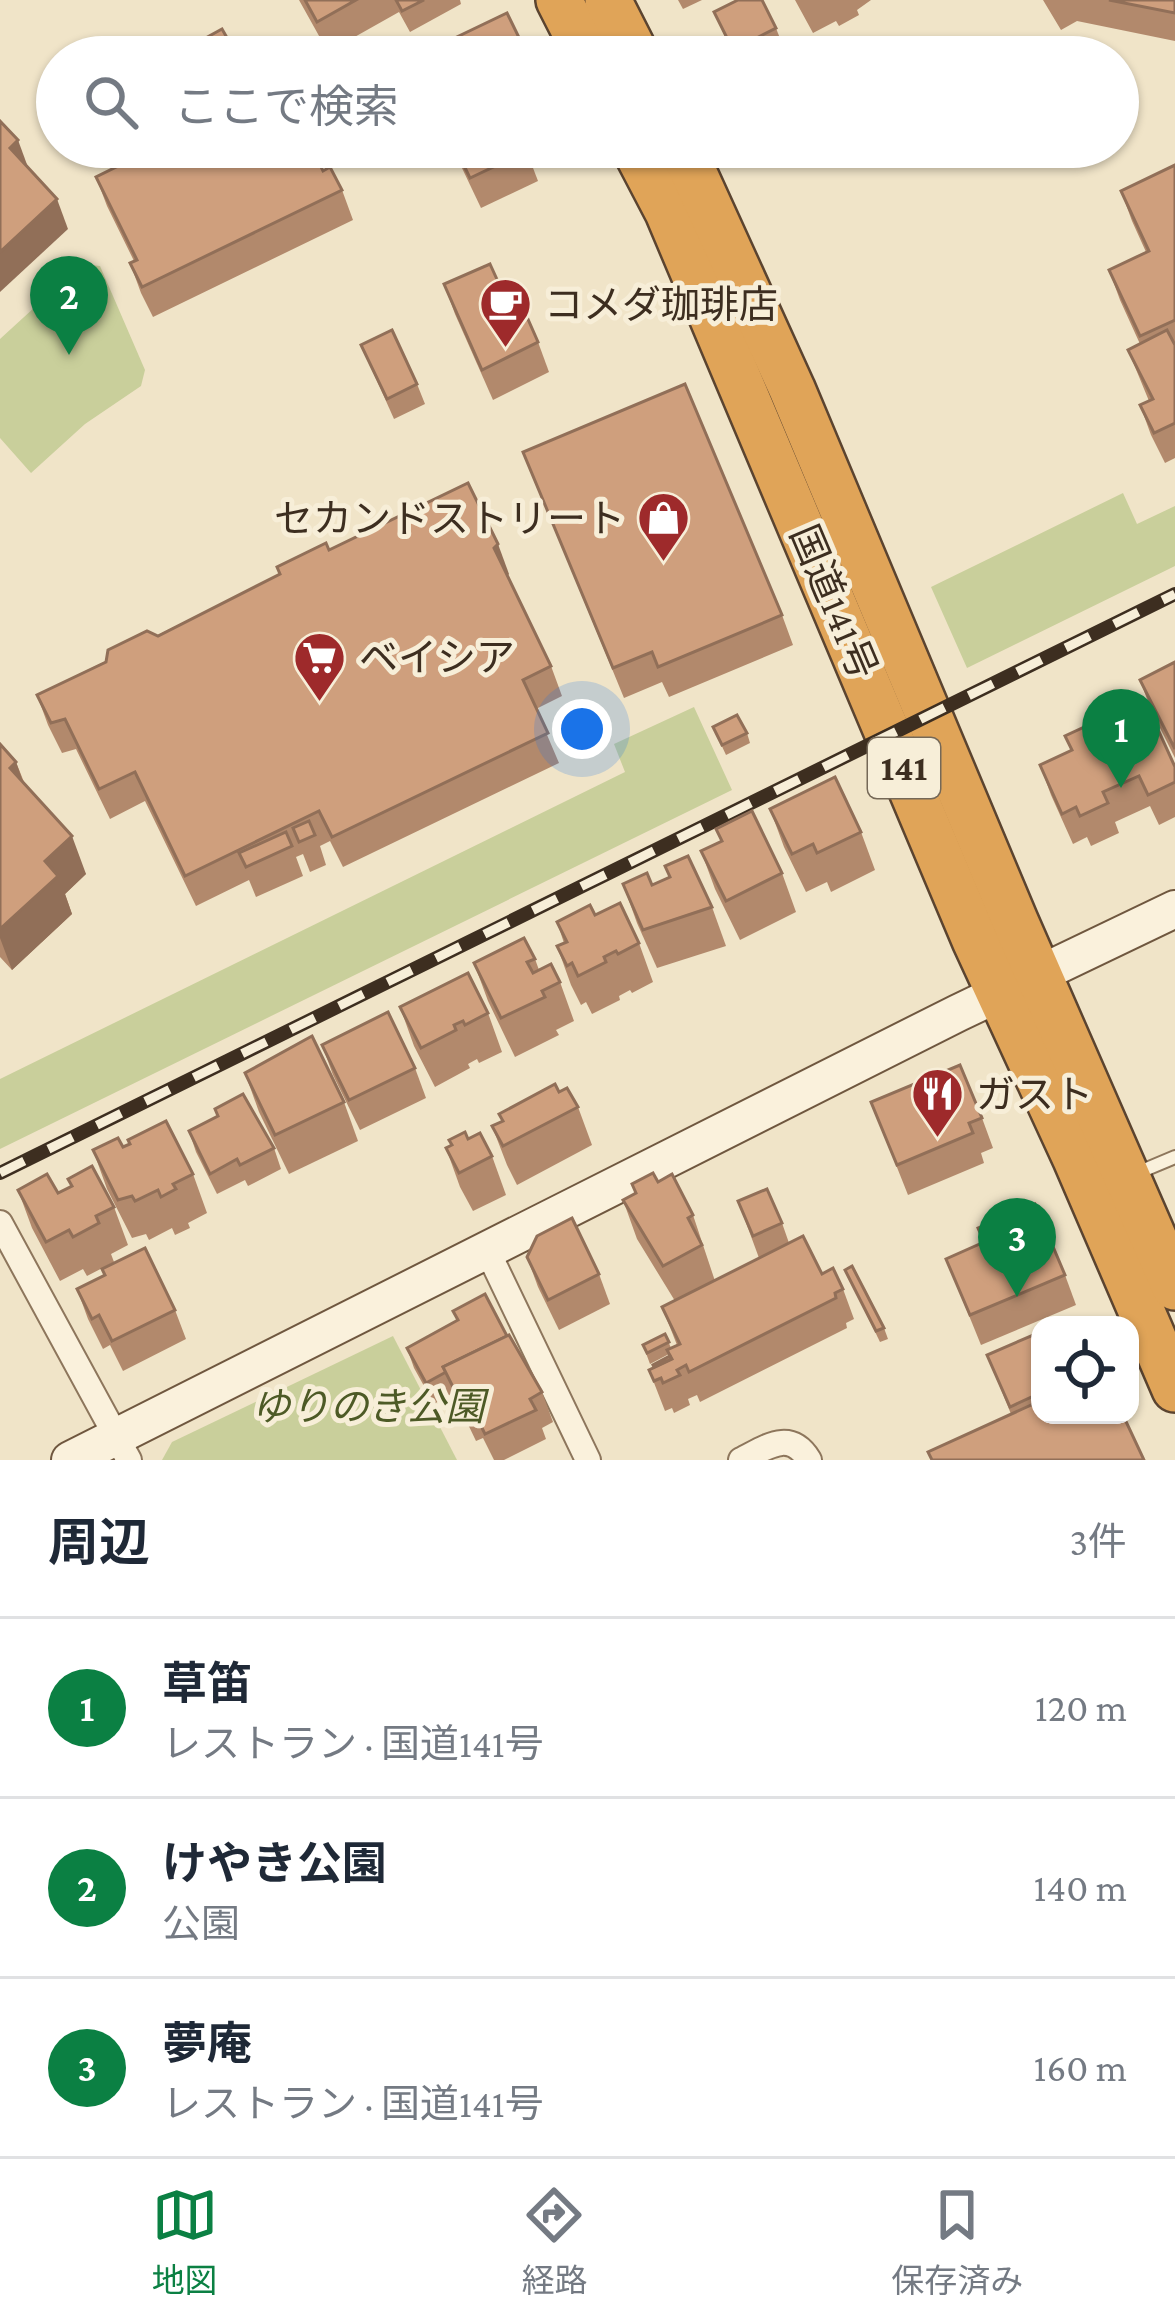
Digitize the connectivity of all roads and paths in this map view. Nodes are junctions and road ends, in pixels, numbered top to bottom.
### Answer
1 (559, 0) edge
2 (608, 0) edge
3 (577, 36) edge
4 (627, 36) edge
5 (645, 168) edge
6 (692, 168) edge
7 (1175, 909) edge
8 (1041, 974) junction
9 (1000, 994) junction
10 (1175, 1157) edge
11 (1127, 1177) junction
12 (0, 1223) edge
13 (488, 1252) junction
14 (1175, 1287) edge
15 (1175, 1389) edge
16 (123, 1448) edge
17 (70, 1460) edge
18 (588, 1460) edge
19 (741, 1460) edge
20 (809, 1460) edge

1 - 3 highway
2 - 4 highway
5 - 9 highway, 国道141号 / 141
6 - 8 highway, 国道141号 / 141
7 - 8 street
8 - 9 street
8 - 11 highway, 国道141号 / 141
9 - 13 street
9 - 15 highway, 国道141号 / 141
10 - 11 lane
11 - 14 highway, 国道141号 / 141
12 - 16 street
13 - 16 street
13 - 18 street
16 - 17 street
19 - 20 street

